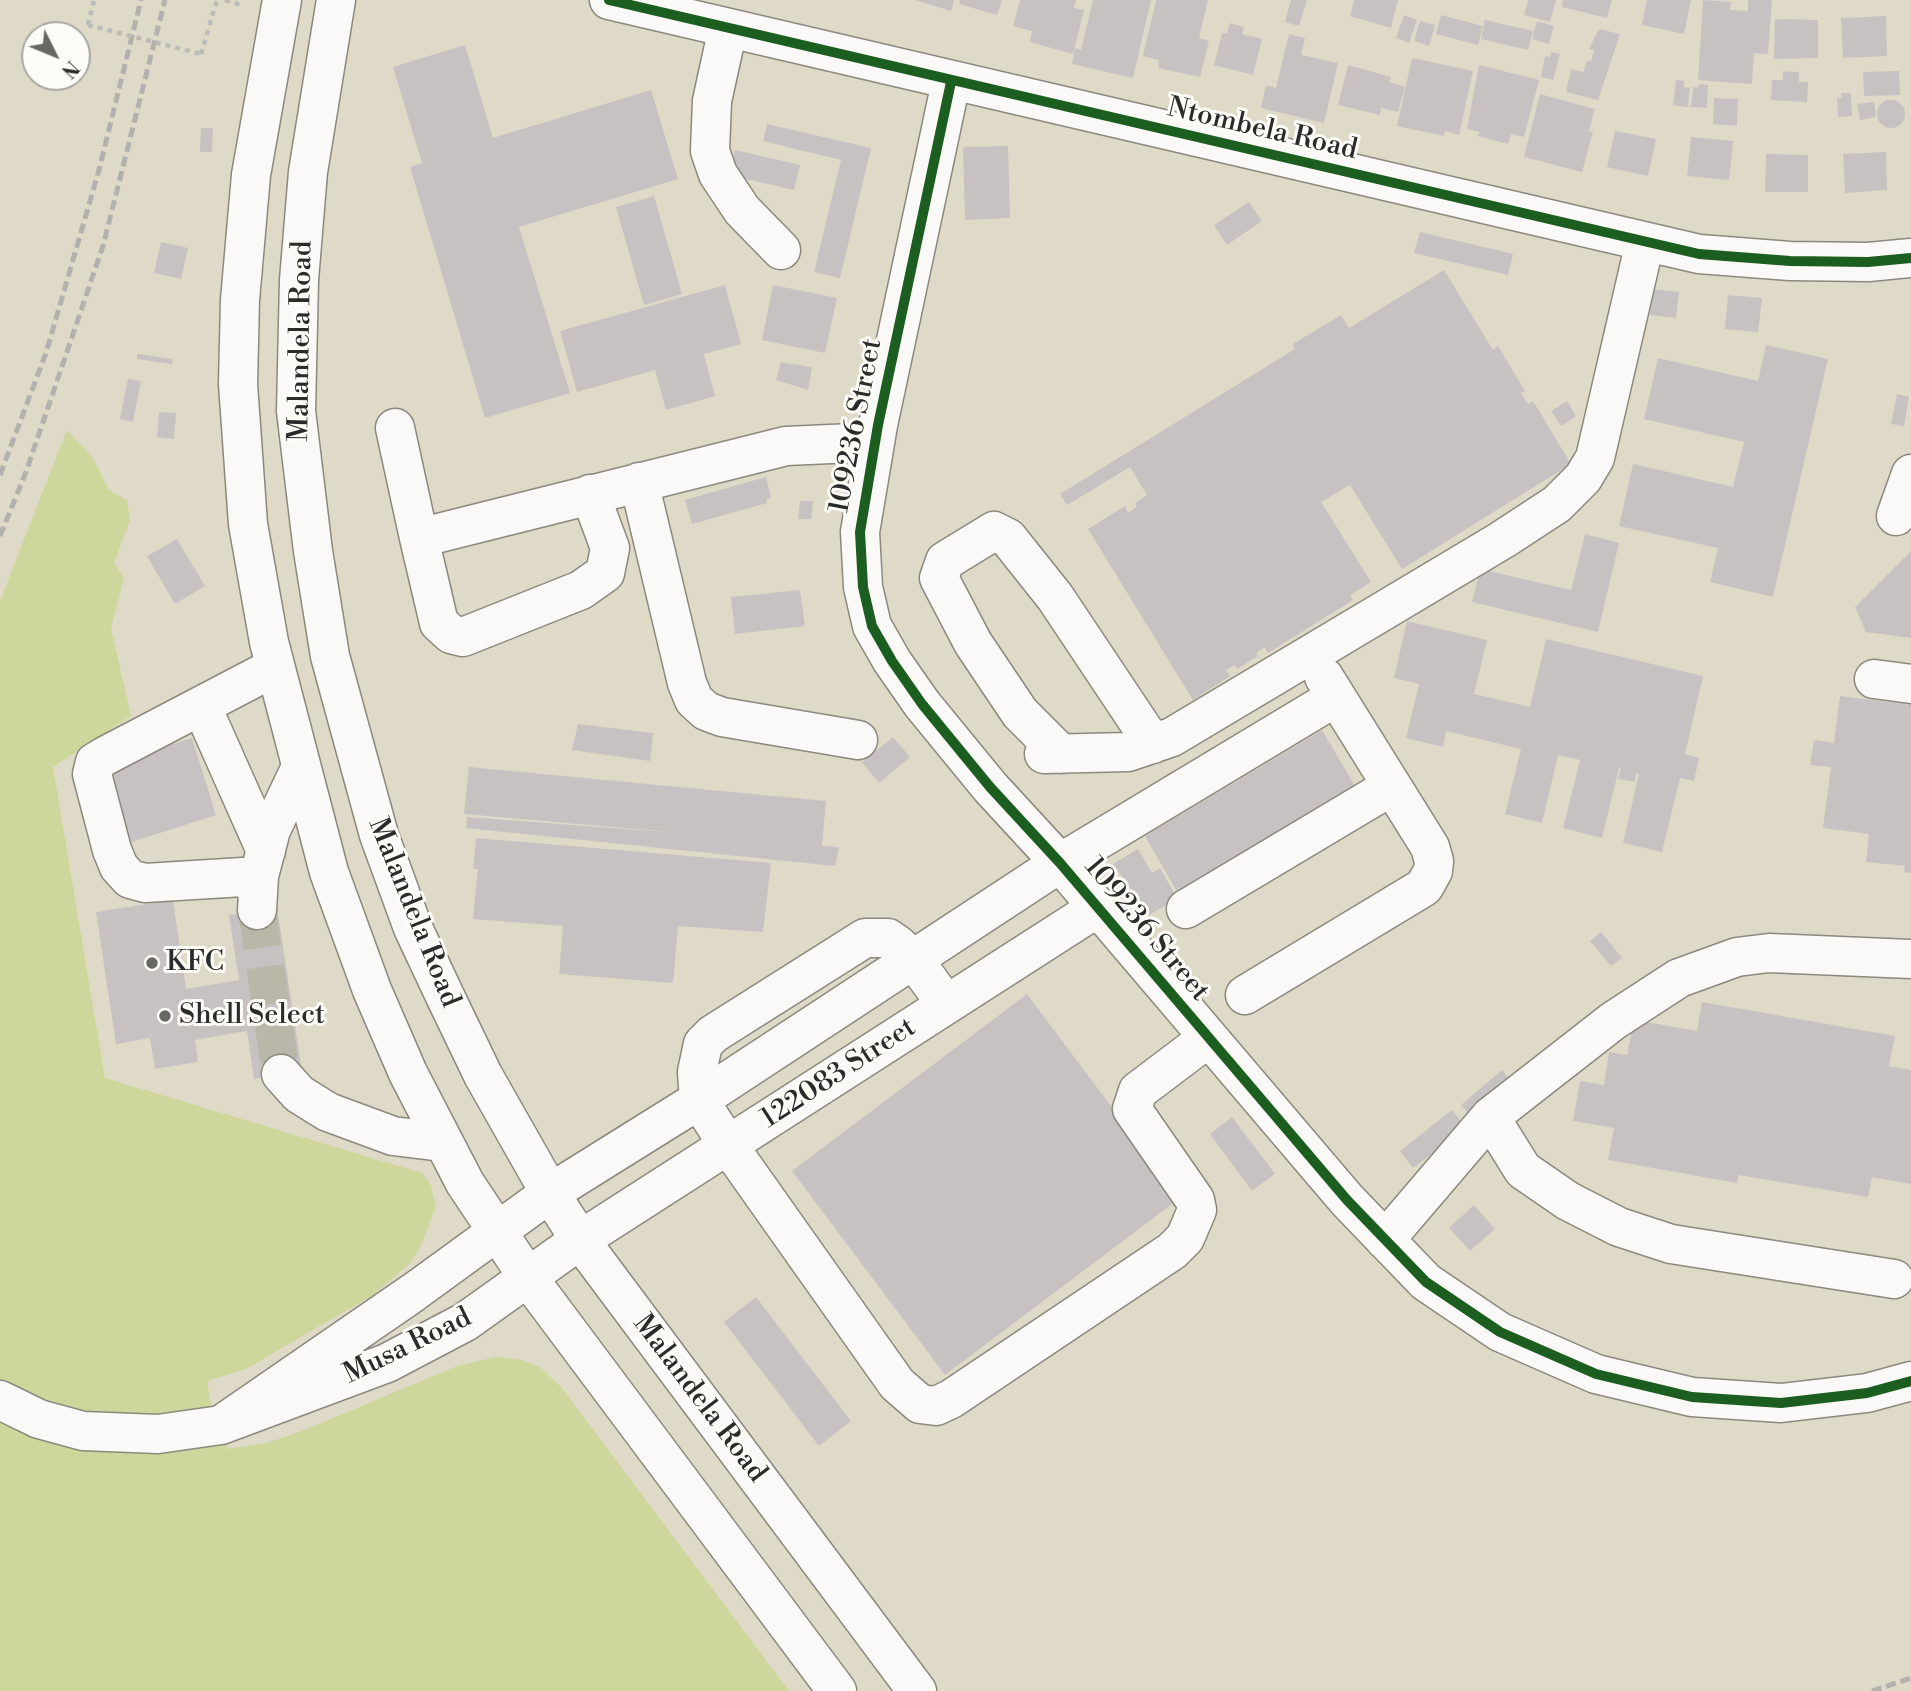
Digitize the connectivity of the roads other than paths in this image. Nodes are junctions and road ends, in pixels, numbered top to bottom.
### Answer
1 (282, 0) edge
2 (336, 0) edge
3 (631, 2) edge
4 (728, 28) junction
5 (951, 82) junction
6 (1646, 242) junction
7 (781, 250) dead end
8 (1911, 258) edge
9 (395, 428) dead end
10 (875, 442) junction
11 (1911, 474) edge
12 (639, 482) junction
13 (590, 494) junction
14 (1896, 516) dead end
15 (419, 538) junction
16 (1310, 654) junction
17 (275, 667) junction
18 (1336, 697) junction
19 (202, 707) junction
20 (858, 740) dead end
21 (1153, 744) junction
22 (300, 769) junction
23 (1392, 786) junction
24 (1060, 863) junction
25 (261, 879) junction
26 (1097, 908) junction
27 (1186, 909) dead end
28 (1911, 959) edge
29 (914, 960) junction
30 (1245, 995) dead end
31 (946, 1004) junction
32 (1208, 1038) junction
33 (281, 1074) tunnel mouth
34 (699, 1100) junction
35 (1490, 1117) junction
36 (442, 1142) junction
37 (728, 1145) junction
38 (550, 1193) junction
39 (495, 1231) junction
40 (580, 1240) junction
41 (1385, 1240) junction
42 (529, 1279) junction
43 (1894, 1279) dead end
44 (1911, 1381) edge
45 (0, 1400) edge
46 (221, 1424) junction
47 (837, 1691) edge
48 (917, 1691) edge

1 - 17 street, Malandela Road
2 - 38 street, Malandela Road
3 - 4 street, Ntombela Road
4 - 5 street, Ntombela Road
4 - 7 street
5 - 6 street, Ntombela Road
5 - 10 street, 109236 Street
6 - 8 street, Ntombela Road
6 - 16 street
9 - 15 street
10 - 12 street
10 - 24 street, 109236 Street
11 - 14 street
12 - 13 street
12 - 20 street
13 - 15 street
13 - 15 street
16 - 18 street
16 - 21 street
17 - 19 street
17 - 22 street, Malandela Road
18 - 23 street
18 - 24 street, 122083 Street
19 - 25 street
19 - 25 street
21 - 21 street
22 - 25 street
22 - 36 street, Malandela Road
23 - 27 street
23 - 30 street
24 - 26 street, 109236 Street
24 - 29 street, 122083 Street
26 - 31 street, 122083 Street
26 - 32 street, 109236 Street
28 - 35 street
29 - 31 street
29 - 34 street, 122083 Street
31 - 37 street, 122083 Street
32 - 37 street
32 - 41 street, 109236 Street
33 - 36 street
34 - 37 street
34 - 38 street, 122083 Street
35 - 41 street
35 - 43 street
36 - 39 street, Malandela Road
37 - 40 street, 122083 Street
38 - 39 street, Musa Road
38 - 40 street, Malandela Road
39 - 42 street, Malandela Road
39 - 46 street, Musa Road
40 - 42 street, Musa Road
40 - 48 street, Malandela Road
41 - 44 street, 109236 Street
42 - 46 street, Musa Road
42 - 47 street, Malandela Road
45 - 46 street, Musa Road

